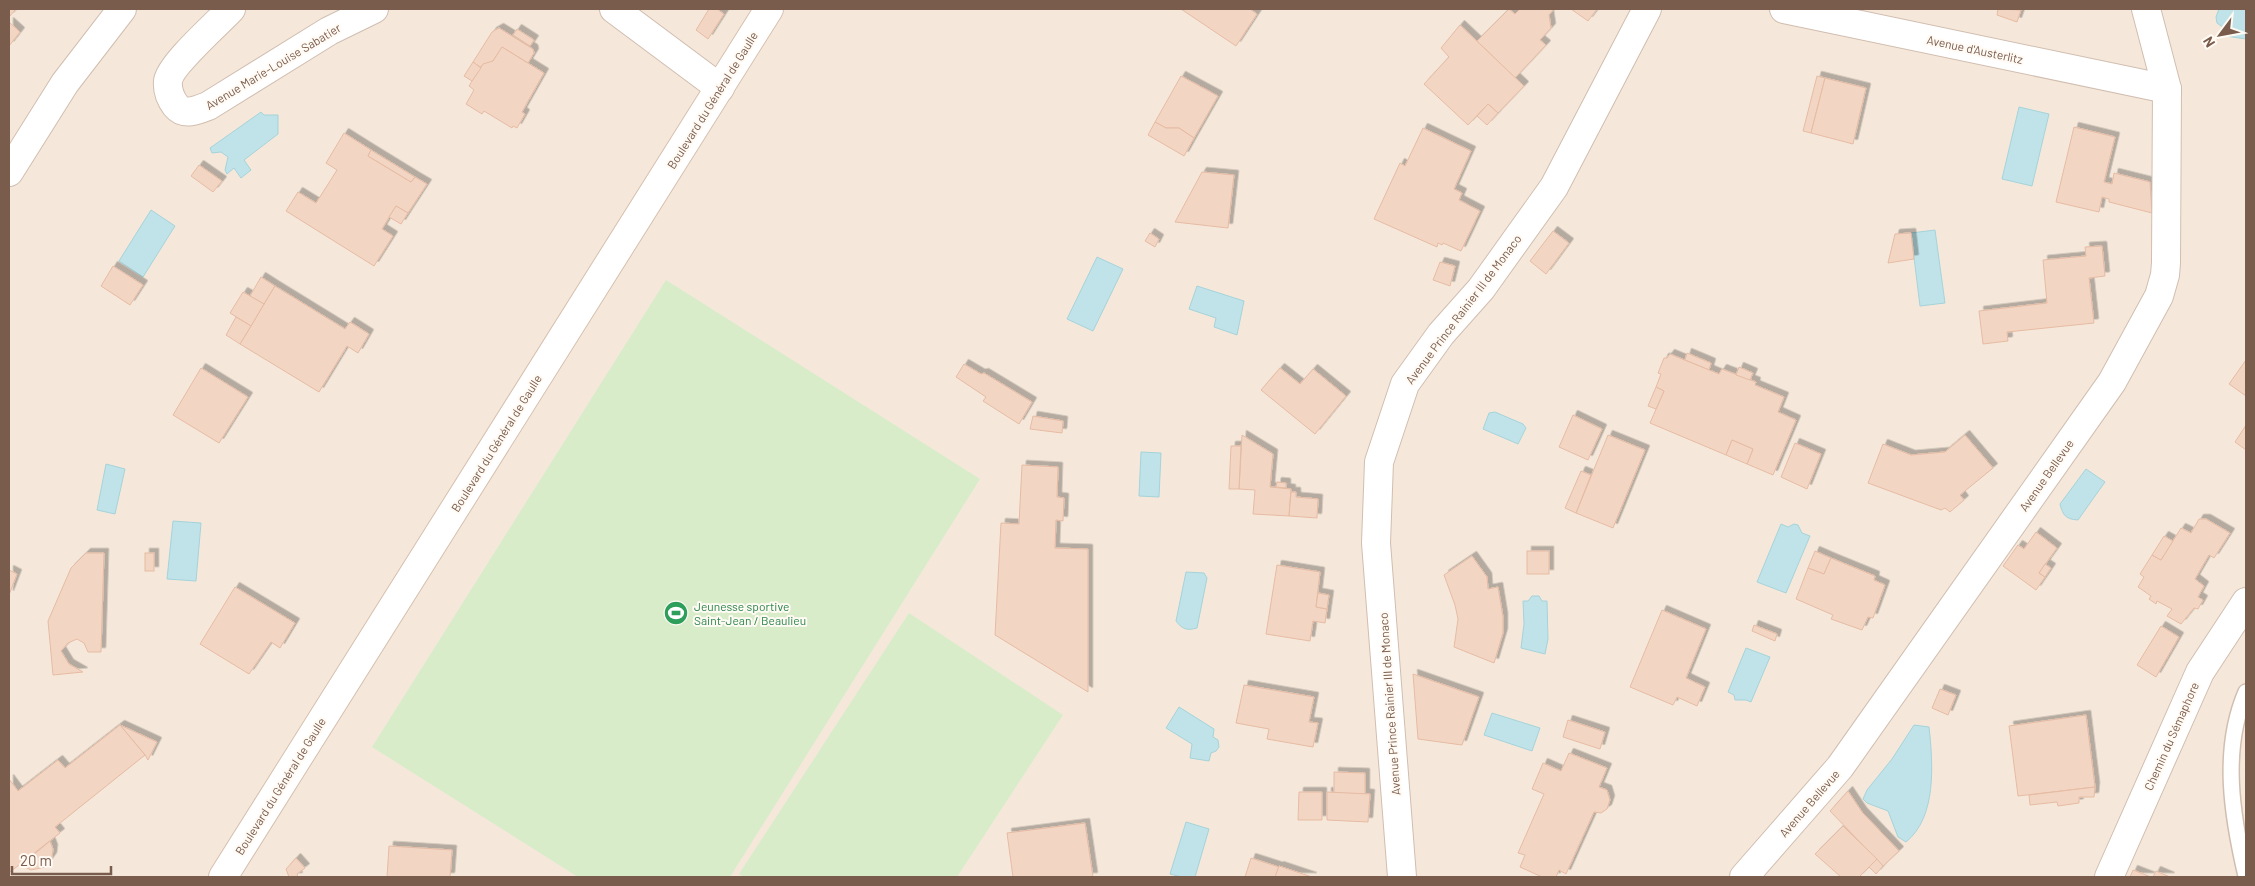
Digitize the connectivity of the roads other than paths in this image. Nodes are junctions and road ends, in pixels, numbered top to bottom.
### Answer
1 (122, 9) edge
2 (232, 9) edge
3 (374, 9) edge
4 (614, 9) edge
5 (769, 9) edge
6 (1647, 9) edge
7 (1784, 9) edge
8 (2146, 9) edge
9 (720, 88) junction
10 (2167, 89) junction
11 (9, 172) edge
12 (2246, 602) edge
13 (2246, 692) edge
14 (2246, 876) edge
15 (222, 877) edge
16 (1402, 877) edge
17 (1744, 877) edge
18 (2109, 877) edge

1 - 11 street
2 - 3 street, Avenue Marie-Louise Sabatier
4 - 9 street
5 - 9 street, Boulevard du Général de Gaulle
6 - 16 street, Avenue Prince Rainier III de Monaco
7 - 10 street, Avenue d'Austerlitz
8 - 10 street, Avenue Bellevue
9 - 15 street, Boulevard du Général de Gaulle
10 - 17 street, Avenue Bellevue
12 - 18 street, Chemin du Sémaphore
13 - 14 lane

